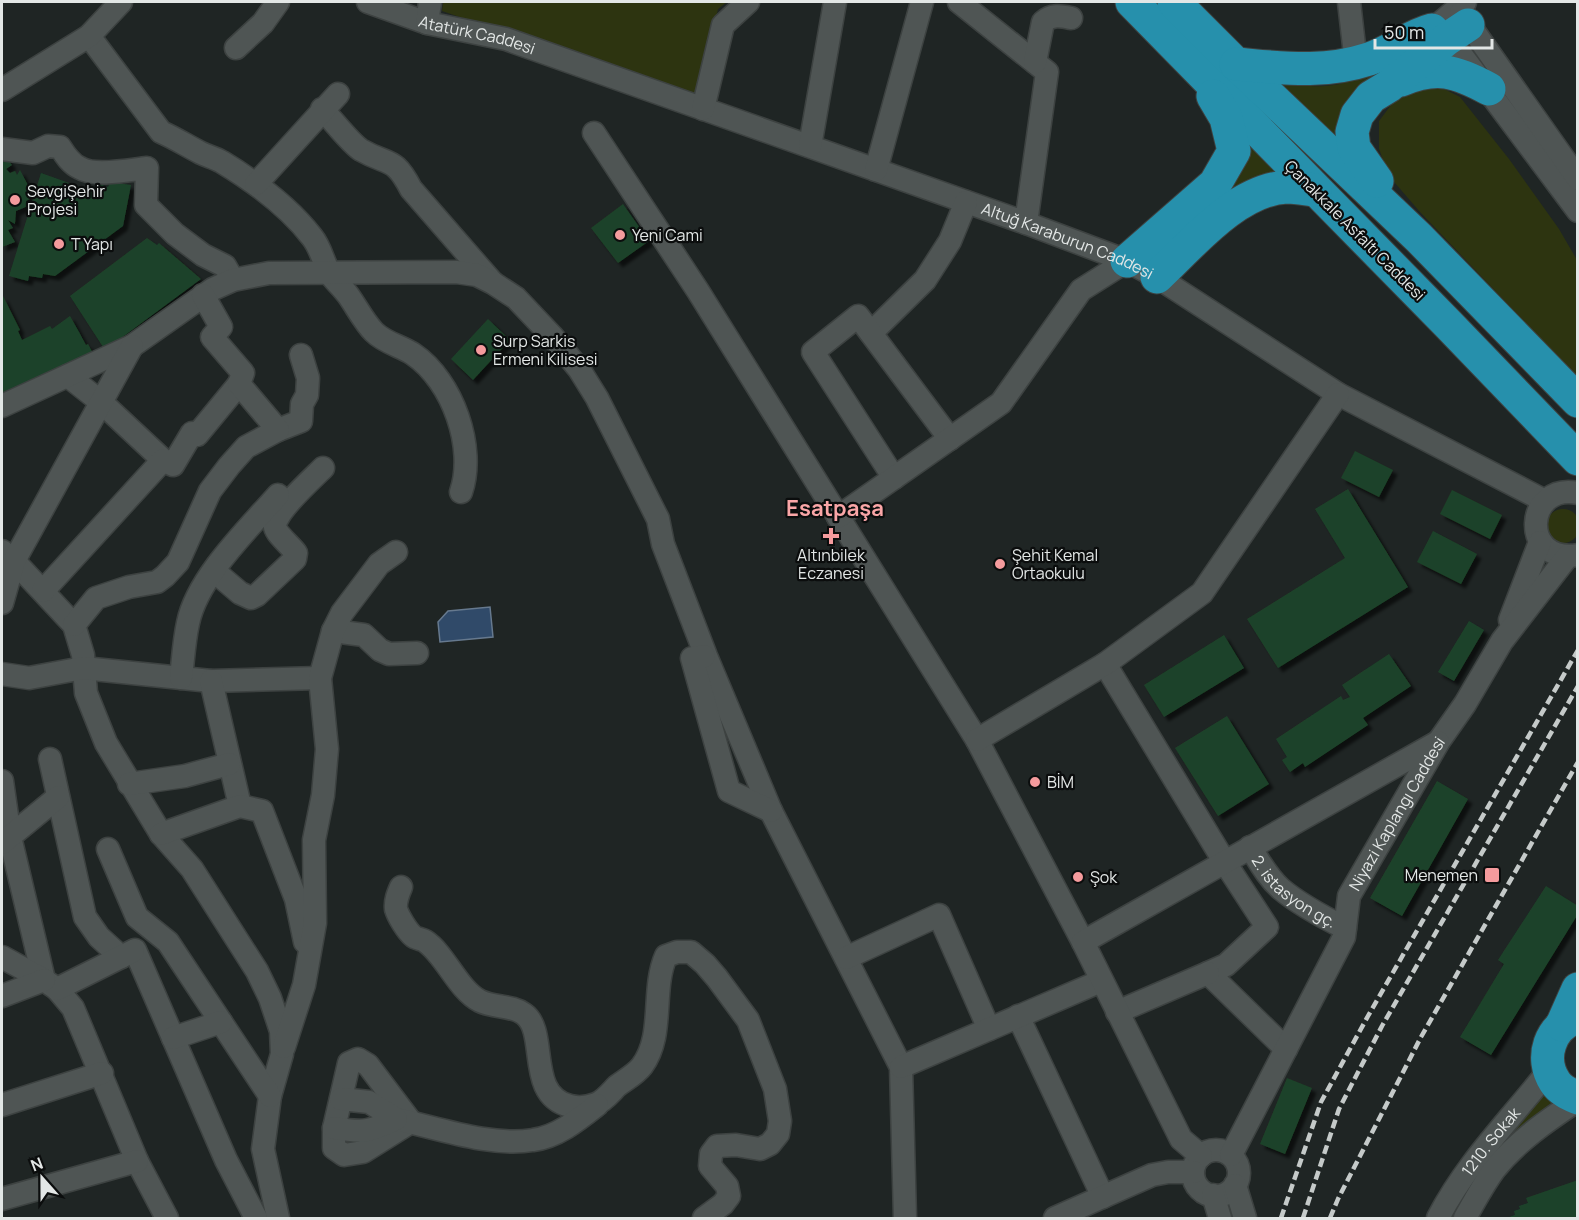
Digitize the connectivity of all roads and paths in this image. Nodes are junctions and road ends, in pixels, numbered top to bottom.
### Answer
1 (120, 2) edge
2 (278, 2) edge
3 (368, 2) edge
4 (748, 2) edge
5 (835, 2) edge
6 (922, 2) edge
7 (958, 2) edge
8 (1132, 2) edge
9 (1174, 2) edge
10 (1349, 2) edge
11 (428, 12) edge
12 (1071, 18) dead end
13 (1454, 21) edge
14 (89, 36) junction
15 (236, 48) dead end
16 (553, 56) joint
17 (1035, 62) junction
18 (1356, 63) junction
19 (1236, 64) junction
20 (1195, 66) junction
21 (1389, 86) junction
22 (1489, 89) junction
23 (2, 90) edge
24 (703, 109) junction
25 (594, 133) dead end
26 (810, 146) junction
27 (2, 149) edge
28 (876, 170) junction
29 (1578, 179) edge
30 (256, 184) junction
31 (1315, 190) junction
32 (966, 202) junction
33 (1578, 211) edge
34 (1026, 223) junction
35 (1419, 238) junction
36 (1127, 261) junction
37 (329, 273) junction
38 (1157, 277) junction
39 (233, 280) junction
40 (493, 283) junction
41 (203, 295) junction
42 (871, 333) junction
43 (132, 346) junction
44 (301, 355) dead end
45 (68, 376) junction
46 (239, 384) junction
47 (1338, 394) junction
48 (1573, 397) edge
49 (101, 402) junction
50 (2, 406) edge
51 (278, 430) junction
52 (950, 439) junction
53 (1578, 459) edge
54 (163, 460) junction
55 (323, 468) dead end
56 (894, 478) junction
57 (1577, 491) edge
58 (461, 492) dead end
59 (278, 495) dead end
60 (1545, 501) junction
61 (838, 517) junction
62 (1540, 542) junction
63 (396, 552) dead end
64 (8, 556) edge
65 (1573, 556) edge
66 (178, 562) junction
67 (210, 578) junction
68 (43, 591) junction
69 (2, 603) edge
70 (74, 625) junction
71 (333, 631) junction
72 (1502, 641) junction
73 (417, 653) dead end
74 (706, 656) junction
75 (1105, 664) junction
76 (83, 668) junction
77 (2, 674) edge
78 (182, 678) junction
79 (320, 678) junction
80 (211, 681) junction
81 (977, 740) junction
82 (1439, 741) junction
83 (50, 759) dead end
84 (229, 764) junction
85 (2, 781) edge
86 (129, 784) junction
87 (58, 797) junction
88 (240, 806) junction
89 (771, 811) junction
90 (161, 834) junction
91 (6, 840) edge
92 (1250, 847) junction
93 (108, 849) dead end
94 (1224, 861) junction
95 (401, 887) dead end
96 (1345, 927) junction
97 (154, 932) junction
98 (1083, 942) junction
99 (128, 954) junction
100 (2, 957) edge
101 (846, 958) junction
102 (307, 964) junction
103 (1208, 973) junction
104 (1101, 981) junction
105 (51, 984) junction
106 (1578, 989) edge
107 (2, 996) edge
108 (1117, 1012) junction
109 (1018, 1016) junction
110 (1570, 1021) edge
111 (221, 1022) junction
112 (989, 1029) junction
113 (173, 1038) junction
114 (1286, 1049) junction
115 (282, 1054) junction
116 (901, 1067) junction
117 (1549, 1070) junction
118 (102, 1073) junction
119 (270, 1096) junction
120 (341, 1099) junction
121 (1578, 1099) edge
122 (598, 1104) junction
123 (2, 1105) edge
124 (404, 1120) junction
125 (1230, 1155) junction
126 (137, 1161) junction
127 (1197, 1164) junction
128 (1225, 1191) junction
129 (1103, 1197) junction
130 (2, 1199) edge
131 (167, 1218) edge
132 (256, 1218) edge
133 (278, 1218) edge
134 (704, 1218) edge
135 (905, 1218) edge
136 (1055, 1218) edge
137 (1220, 1218) edge
138 (1231, 1218) edge
139 (1245, 1218) edge
140 (1438, 1218) edge
141 (1465, 1218) edge

1 - 14 street
2 - 15 street
3 - 11 street, Atatürk Caddesi
4 - 24 street
5 - 26 street
6 - 28 street
7 - 17 street
8 - 20 highway, Çanakkale Asfaltı Caddesi
9 - 19 highway
10 - 18 street
11 - 16 street, Atatürk Caddesi
12 - 17 street
13 - 18 highway
13 - 21 highway
13 - 22 street
13 - 29 street
14 - 23 street
14 - 30 street
16 - 24 street, Altuğ Karaburun Caddesi
17 - 34 street
18 - 19 highway
19 - 35 highway
20 - 31 highway, Çanakkale Asfaltı Caddesi
20 - 36 highway
21 - 22 highway
21 - 35 highway
22 - 33 street
24 - 26 street, Altuğ Karaburun Caddesi
25 - 61 street
26 - 28 street, Altuğ Karaburun Caddesi
27 - 39 street
28 - 32 street, Altuğ Karaburun Caddesi
30 - 37 street
30 - 40 street
31 - 38 highway
31 - 53 highway, Çanakkale Asfaltı Caddesi
32 - 34 street, Altuğ Karaburun Caddesi
32 - 42 street
34 - 36 street, Altuğ Karaburun Caddesi
35 - 48 highway
36 - 38 street, Altuğ Karaburun Caddesi
36 - 52 street
37 - 39 street
37 - 40 street
37 - 58 street
38 - 47 street, Altuğ Karaburun Caddesi
39 - 41 street
40 - 74 street
41 - 43 street
41 - 46 street
42 - 52 street
42 - 56 street
43 - 45 street
43 - 49 street
44 - 51 street
45 - 49 street
45 - 50 street
46 - 51 street
46 - 54 street
47 - 60 street, Altuğ Karaburun Caddesi
47 - 75 street
49 - 54 street
49 - 64 street
51 - 66 street
52 - 56 street
54 - 68 street
55 - 67 street
56 - 61 street
57 - 60 street
59 - 67 street
60 - 62 street
61 - 81 street
62 - 65 street
62 - 72 street, Niyazi Kaplangı Caddesi
63 - 71 street
64 - 68 street
64 - 69 street
65 - 72 street, Niyazi Kaplangı Caddesi
66 - 67 street
66 - 70 street
67 - 78 street
68 - 70 street
70 - 76 street
71 - 73 street
71 - 79 street
72 - 82 street, Niyazi Kaplangı Caddesi
74 - 89 street
74 - 89 street
75 - 81 street
75 - 94 street
76 - 77 street
76 - 78 street
76 - 86 street
78 - 80 street
79 - 80 street
79 - 102 street
80 - 84 street
81 - 98 street
82 - 92 street
82 - 96 street, Niyazi Kaplangı Caddesi
83 - 87 street
84 - 86 street
84 - 88 street
85 - 91 street
86 - 90 street
87 - 91 street
87 - 99 street
88 - 90 street
88 - 102 street
89 - 101 street
90 - 115 street
91 - 105 street
92 - 94 street
92 - 96 street, 2. istasyon gç.
93 - 97 street
94 - 98 street
94 - 103 street
95 - 122 street
96 - 114 street, Niyazi Kaplangı Caddesi
97 - 99 street
97 - 111 street
98 - 104 street
99 - 105 street
99 - 113 street
100 - 105 street
101 - 112 street
101 - 116 street
102 - 115 street
103 - 108 street
103 - 114 street
104 - 108 street
104 - 109 street
105 - 107 street
105 - 118 street
106 - 110 highway
108 - 127 street
109 - 112 street
109 - 129 street
110 - 117 highway
111 - 113 street
111 - 119 street
112 - 116 street
113 - 132 street
114 - 125 street, Niyazi Kaplangı Caddesi
115 - 119 street
116 - 135 street
117 - 121 highway
117 - 140 street, 1210. Sokak
118 - 123 street
118 - 126 street
119 - 133 street
120 - 124 street
120 - 124 street
120 - 124 street
121 - 141 street, 1210. Sokak
122 - 124 street
122 - 134 street
125 - 127 street
125 - 128 street
126 - 130 street
126 - 131 street
127 - 128 street
127 - 129 street
128 - 137 street
128 - 138 street
128 - 139 street
129 - 136 street

